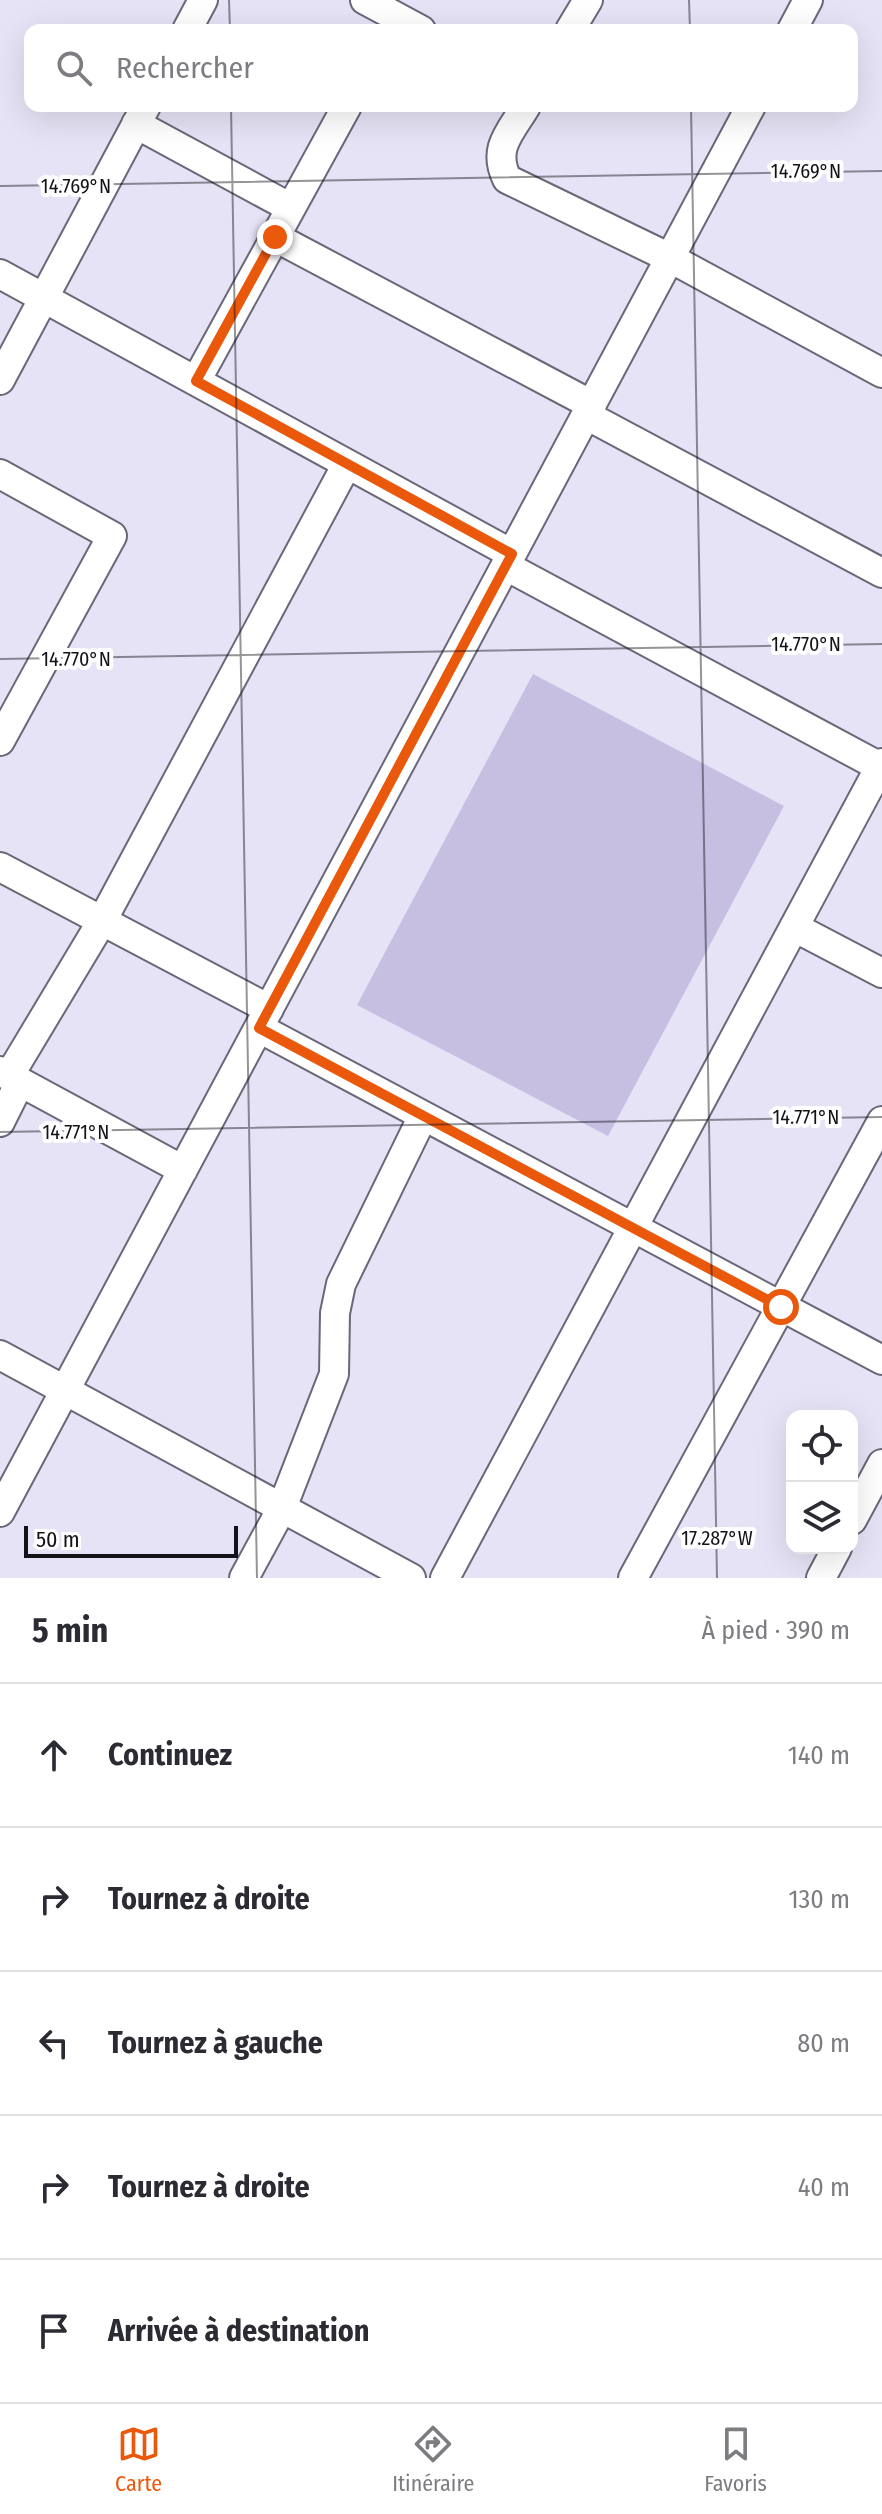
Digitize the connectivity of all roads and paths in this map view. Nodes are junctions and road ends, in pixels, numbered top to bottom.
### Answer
1 (203, 0) edge
2 (365, 0) edge
3 (588, 0) edge
4 (808, 0) edge
5 (392, 23) edge
6 (190, 24) edge
7 (574, 24) edge
8 (795, 24) edge
9 (344, 112) edge
10 (522, 112) edge
11 (748, 112) edge
12 (141, 115) edge
13 (291, 208) junction
14 (275, 237) junction
15 (670, 258) junction
16 (0, 274) edge
17 (44, 298) junction
18 (882, 373) edge
19 (0, 380) edge
20 (196, 381) junction
21 (589, 410) junction
22 (347, 464) junction
23 (0, 474) edge
24 (509, 560) junction
25 (882, 573) edge
26 (0, 741) edge
27 (881, 766) edge
28 (0, 867) edge
29 (102, 921) junction
30 (794, 927) junction
31 (882, 973) edge
32 (264, 1018) junction
33 (10, 1076) edge
34 (423, 1116) junction
35 (882, 1121) edge
36 (0, 1122) edge
37 (183, 1170) junction
38 (633, 1227) junction
39 (781, 1307) junction
40 (0, 1355) edge
41 (882, 1360) edge
42 (65, 1390) junction
43 (882, 1464) edge
44 (282, 1508) junction
45 (858, 1509) edge
46 (0, 1512) edge
47 (834, 1554) edge
48 (244, 1578) edge
49 (411, 1578) edge
50 (445, 1578) edge
51 (633, 1578) edge
52 (821, 1578) edge

1 - 6 street
2 - 5 street
3 - 7 street
4 - 8 street
9 - 13 street
10 - 15 street
11 - 15 street
12 - 13 street
12 - 17 street
13 - 14 street
14 - 20 street
14 - 21 street
15 - 18 street
15 - 21 street
16 - 17 street
17 - 19 street
17 - 20 street
20 - 22 street
21 - 24 street
21 - 25 street
22 - 24 street
22 - 29 street
23 - 26 street
24 - 27 street
24 - 32 street
27 - 30 street
28 - 29 street
29 - 32 street
29 - 33 street
30 - 31 street
30 - 38 street
32 - 34 street
32 - 37 street
33 - 36 street
33 - 37 street
34 - 38 street
34 - 44 street
35 - 39 street
37 - 42 street
38 - 39 street
38 - 50 street
39 - 41 street
39 - 51 street
40 - 42 street
42 - 44 street
42 - 46 street
43 - 45 street
44 - 48 street
44 - 49 street
47 - 52 street

